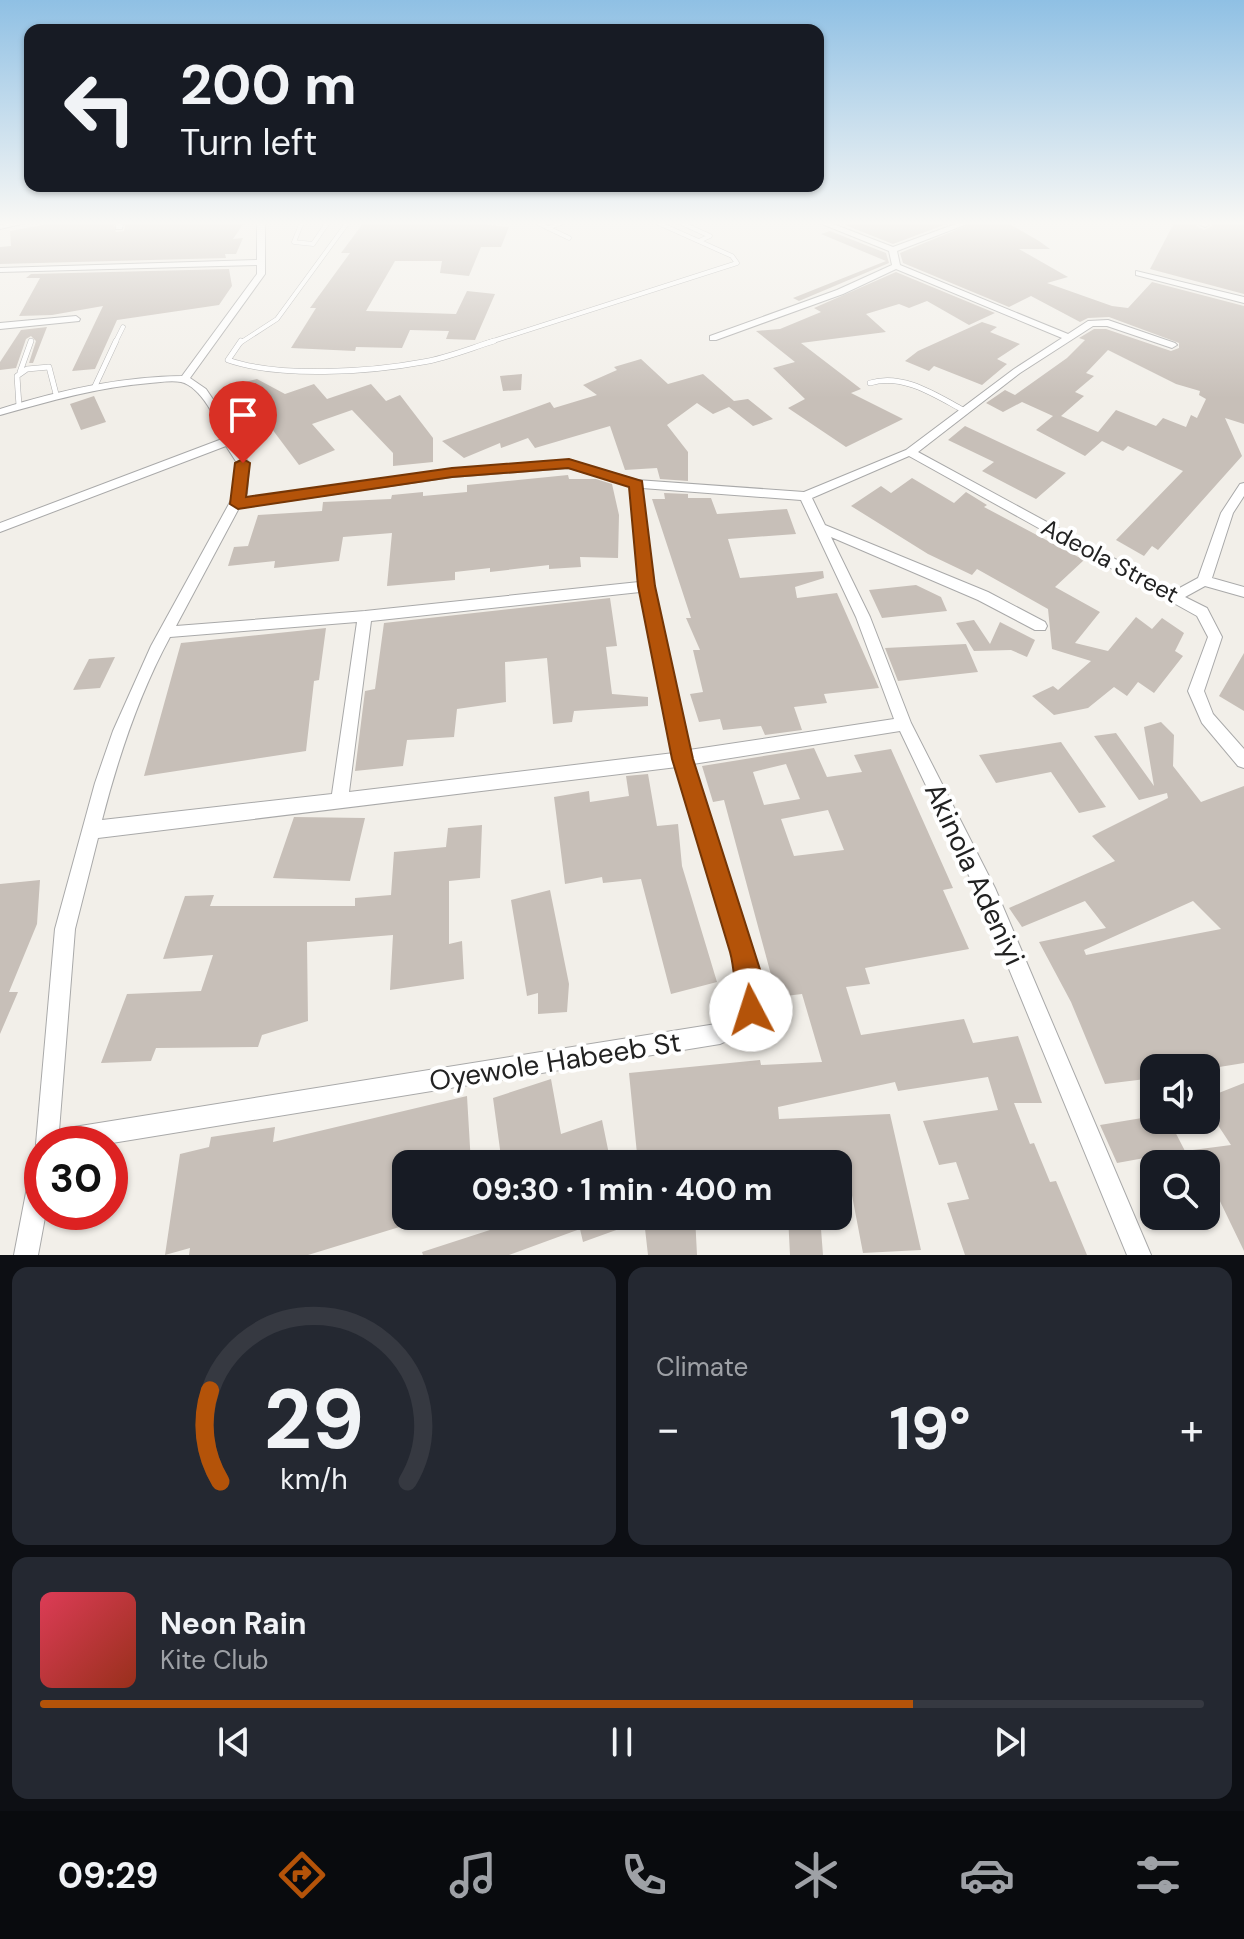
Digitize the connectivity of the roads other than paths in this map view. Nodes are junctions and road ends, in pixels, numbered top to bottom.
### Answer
1 (256, 281) edge
2 (305, 281) edge
3 (689, 281) edge
4 (865, 281) edge
5 (931, 281) edge
6 (1168, 281) edge
7 (1244, 300) edge
8 (76, 319) dead end
9 (0, 326) edge
10 (123, 327) dead end
11 (1068, 337) junction
12 (713, 338) dead end
13 (31, 341) dead end
14 (1172, 345) dead end
15 (20, 372) junction
16 (185, 379) junction
17 (870, 383) dead end
18 (95, 386) junction
19 (56, 394) junction
20 (19, 406) junction
21 (963, 410) junction
22 (0, 412) edge
23 (228, 441) junction
24 (910, 452) junction
25 (636, 484) junction
26 (1244, 487) edge
27 (805, 496) junction
28 (238, 504) junction
29 (0, 528) edge
30 (821, 528) junction
31 (1204, 581) junction
32 (646, 586) junction
33 (1244, 592) edge
34 (1177, 595) junction
35 (365, 616) junction
36 (1040, 626) dead end
37 (165, 632) junction
38 (904, 724) junction
39 (683, 759) junction
40 (1244, 761) edge
41 (340, 800) junction
42 (92, 830) junction
43 (49, 1126) edge
44 (128, 1129) edge
45 (31, 1230) edge
46 (26, 1255) edge
47 (1139, 1255) edge

1 - 16 street
2 - 3 lane
4 - 12 street
5 - 11 street
6 - 7 street
8 - 9 street
10 - 18 lane
11 - 14 street
11 - 21 street
13 - 15 lane
15 - 19 lane
15 - 20 lane
16 - 18 street
16 - 23 street
17 - 21 lane
18 - 19 street
19 - 20 street
20 - 22 street
21 - 24 street
23 - 28 street
23 - 29 street
24 - 27 street
24 - 34 street, Adeola Street
25 - 27 street
25 - 28 street
25 - 32 street, Oyewole Habeeb St
26 - 31 street
27 - 30 street, Akinola Adeniyi
28 - 37 street
30 - 36 street
30 - 38 street, Akinola Adeniyi
31 - 33 street
31 - 34 street
32 - 35 street
32 - 39 street, Oyewole Habeeb St
34 - 40 street, Adeola Street
35 - 37 street
35 - 41 street
37 - 42 street
38 - 39 street
38 - 47 street, Akinola Adeniyi
39 - 41 street
39 - 44 street, Oyewole Habeeb St
41 - 42 street
42 - 43 street
45 - 46 street

